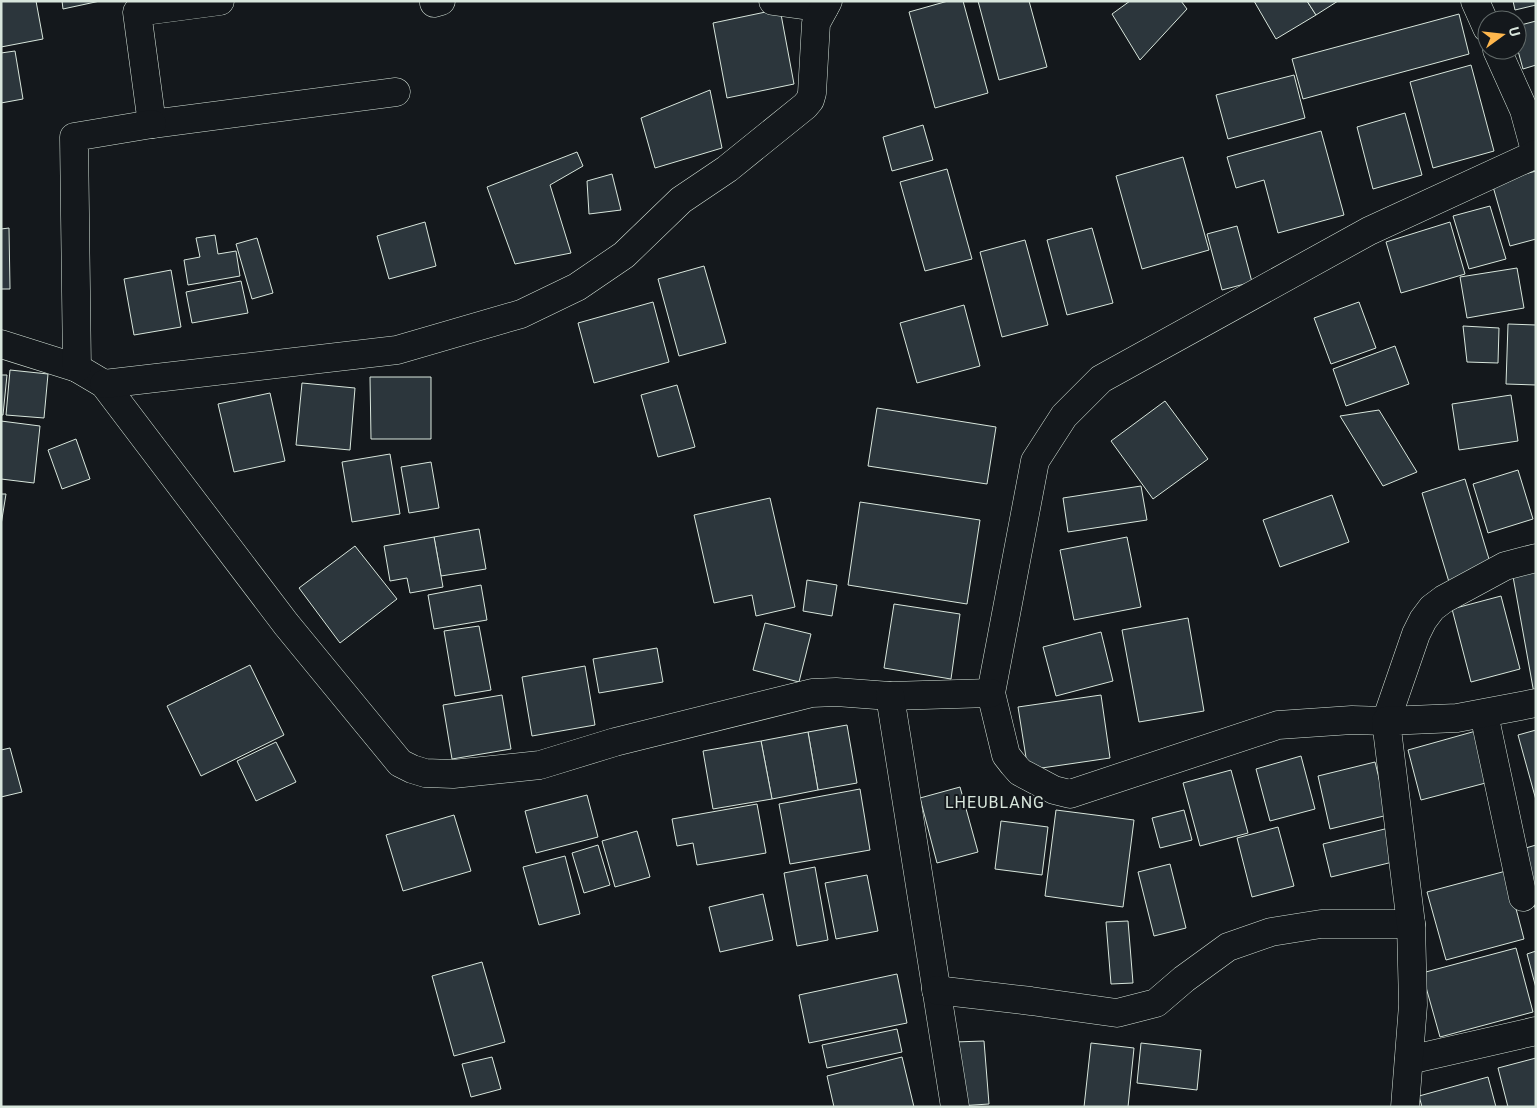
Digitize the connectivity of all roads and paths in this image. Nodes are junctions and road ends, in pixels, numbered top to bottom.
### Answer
1 (220, 1) edge
2 (773, 1) edge
3 (826, 5) edge
4 (1502, 60) edge
5 (396, 92) dead end
6 (152, 124) junction
7 (1, 344) edge
8 (78, 368) junction
9 (104, 384) junction
10 (1536, 558) edge
11 (991, 693) junction
12 (890, 696) junction
13 (1536, 703) edge
14 (1484, 714) junction
15 (1386, 721) junction
16 (1523, 897) dead end
17 (1411, 924) junction
18 (936, 990) junction
19 (1536, 1031) edge
20 (1408, 1060) junction
21 (955, 1107) edge
22 (1405, 1107) edge

1 - 6 street
2 - 3 street
3 - 9 street
4 - 11 street
5 - 6 street
6 - 8 street
7 - 8 street
8 - 9 street
9 - 12 street
10 - 15 street
11 - 12 street
11 - 15 street
12 - 18 street
13 - 14 street
14 - 15 street
14 - 16 street
15 - 17 street
17 - 18 street
17 - 20 street
18 - 21 street
19 - 20 street
20 - 22 street

